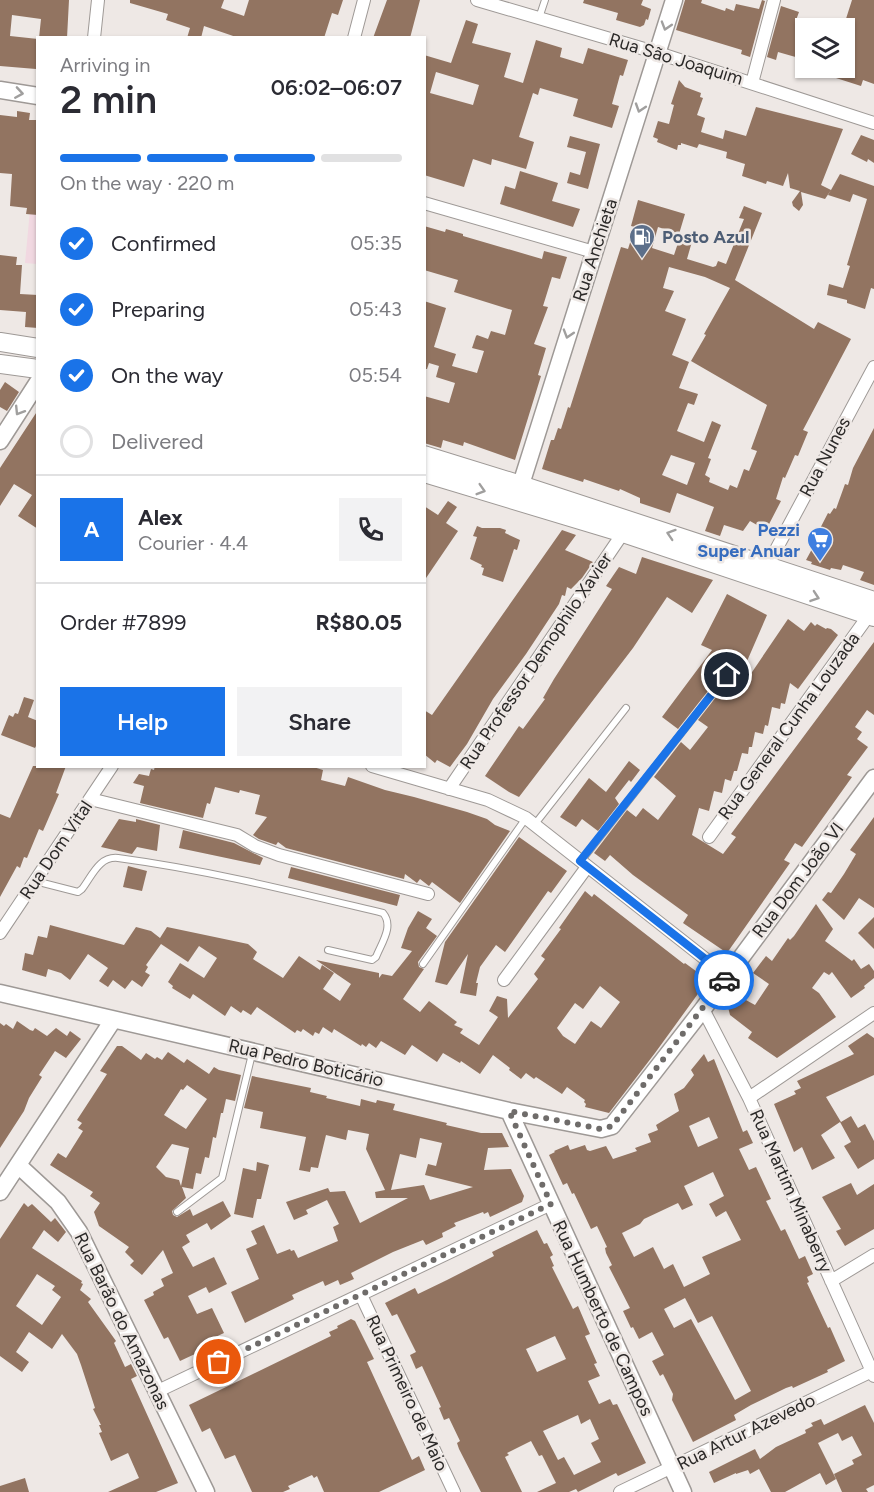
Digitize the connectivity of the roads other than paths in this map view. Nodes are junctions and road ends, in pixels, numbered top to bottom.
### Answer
1 (98, 0) edge
2 (364, 0) edge
3 (477, 0) edge
4 (545, 0) edge
5 (674, 0) edge
6 (774, 0) edge
7 (539, 18) junction
8 (94, 36) edge
9 (355, 36) edge
10 (658, 53) junction
11 (752, 83) junction
12 (0, 90) edge
13 (36, 96) edge
14 (874, 123) edge
15 (426, 204) edge
16 (594, 252) junction
17 (0, 342) edge
18 (36, 348) edge
19 (0, 364) edge
20 (874, 367) edge
21 (36, 369) edge
22 (36, 385) edge
23 (0, 441) edge
24 (426, 456) edge
25 (426, 473) edge
26 (519, 493) junction
27 (623, 533) junction
28 (763, 572) junction
29 (872, 611) edge
30 (727, 675) dead end
31 (626, 708) dead end
32 (111, 768) edge
33 (379, 768) edge
34 (874, 778) edge
35 (449, 789) junction
36 (90, 799) junction
37 (530, 821) junction
38 (709, 837) dead end
39 (584, 864) junction
40 (35, 880) junction
41 (428, 894) dead end
42 (0, 933) edge
43 (328, 950) dead end
44 (423, 964) dead end
45 (727, 976) junction
46 (504, 980) dead end
47 (0, 993) edge
48 (703, 1009) junction
49 (874, 1013) edge
50 (113, 1020) junction
51 (253, 1051) junction
52 (749, 1098) junction
53 (509, 1111) junction
54 (612, 1126) joint
55 (18, 1165) junction
56 (0, 1192) edge
57 (551, 1204) junction
58 (177, 1212) dead end
59 (874, 1255) edge
60 (831, 1281) junction
61 (361, 1295) junction
62 (873, 1374) edge
63 (158, 1391) junction
64 (672, 1468) junction
65 (206, 1492) edge
66 (453, 1492) edge
67 (620, 1492) edge
68 (683, 1492) edge

1 - 8 street
2 - 9 street
3 - 7 street, Rua São Joaquim
4 - 7 lane
5 -> 10 street, Rua Anchieta
6 - 11 street
7 - 10 street, Rua São Joaquim
10 - 11 street, Rua São Joaquim
10 -> 16 street, Rua Anchieta
11 - 14 street, Rua São Joaquim
12 -> 13 street
15 - 16 street
16 -> 26 street, Rua Anchieta
17 - 18 main road
19 - 21 main road
20 - 28 street, Rua Nunes
22 -> 23 street
24 - 26 main road
25 -> 26 main road
26 - 27 main road
28 -> 26 main road
27 - 28 main road
27 - 35 street, Rua Professor Demophilo Xavier
28 - 29 main road
29 - 38 street, Rua General Cunha Louzada
30 - 39 lane
31 - 37 lane
32 - 36 street, Rua Dom Vital
33 - 35 street
34 - 45 street, Rua Dom João VI
35 - 37 street
36 - 40 street, Rua Dom Vital
36 - 41 street
37 - 39 street
37 - 44 lane
39 - 45 street
39 - 46 street
40 - 42 street, Rua Dom Vital
40 - 43 lane
45 - 48 street, Rua Dom João VI
47 - 50 street, Rua Pedro Boticário
48 - 52 street, Rua Martim Minaberry
48 - 54 street, Rua Dom João VI
49 - 52 street
50 - 51 street, Rua Pedro Boticário
50 - 55 street
51 - 53 street, Rua Pedro Boticário
51 - 58 lane
52 - 60 street, Rua Martim Minaberry
53 - 54 street, Rua Pedro Boticário
53 - 57 street, Rua Humberto de Campos
55 - 56 street
55 - 63 street, Rua Barão do Amazonas
57 - 61 street
57 - 64 street, Rua Humberto de Campos
59 - 60 street
60 - 62 street, Rua Martim Minaberry
61 - 63 street
61 - 66 street, Rua Primeiro de Maio
62 - 64 street, Rua Artur Azevedo
63 - 65 street, Rua Barão do Amazonas
64 - 67 street, Rua Artur Azevedo
64 - 68 street, Rua Humberto de Campos

